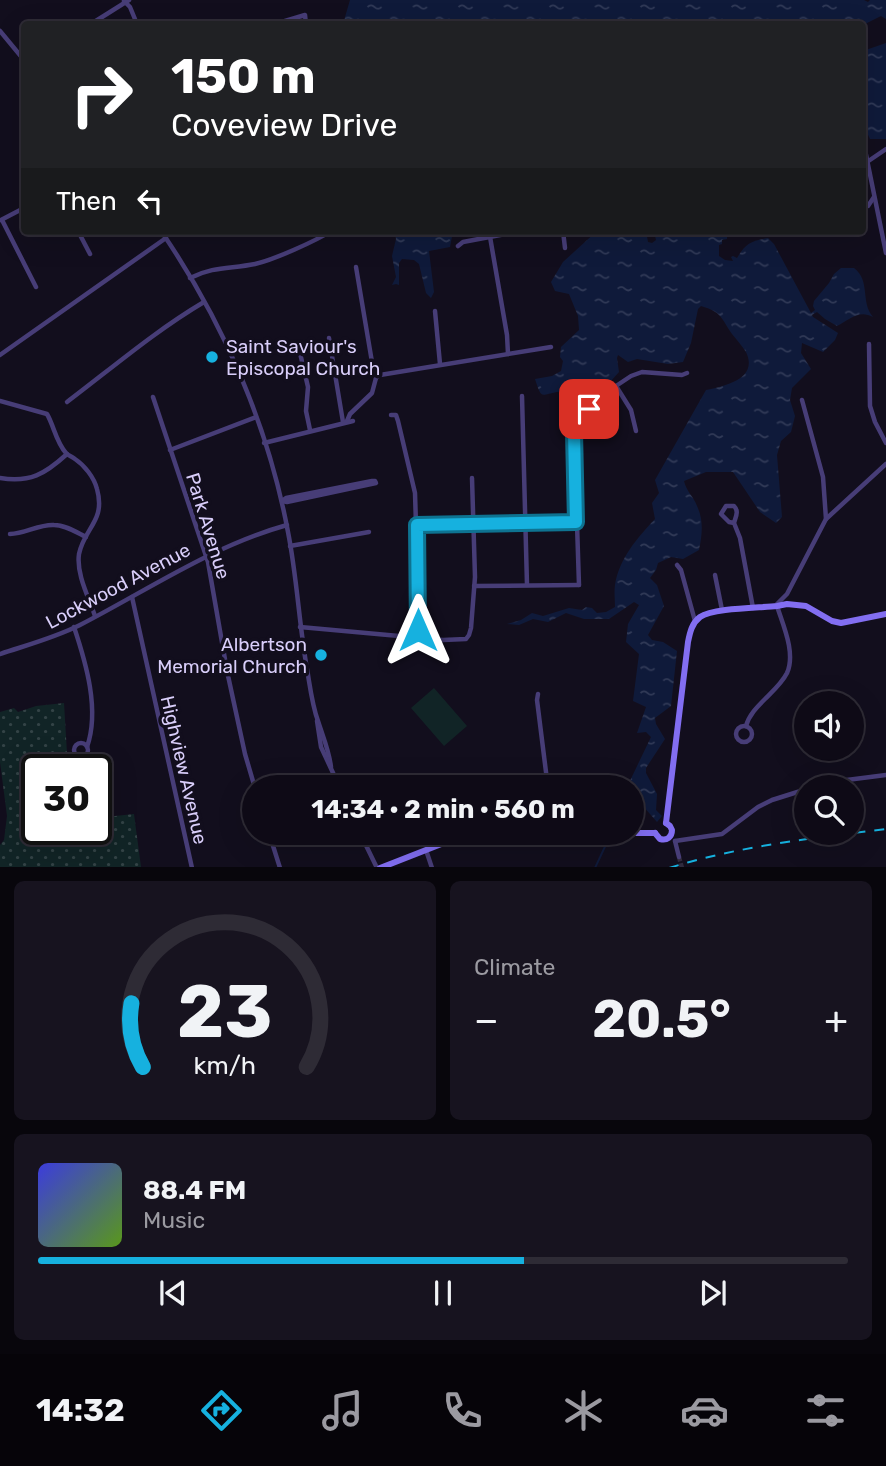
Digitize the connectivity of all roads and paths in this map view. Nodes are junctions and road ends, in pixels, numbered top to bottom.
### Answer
1 (126, 1) edge
2 (96, 21) edge
3 (136, 21) edge
4 (285, 21) edge
5 (305, 21) edge
6 (0, 31) edge
7 (21, 56) edge
8 (886, 149) edge
9 (866, 150) edge
10 (880, 152) junction
11 (866, 156) edge
12 (867, 162) junction
13 (875, 196) junction
14 (866, 207) edge
15 (21, 210) edge
16 (866, 210) edge
17 (878, 214) junction
18 (1, 220) edge
19 (80, 235) edge
20 (164, 235) edge
21 (322, 235) edge
22 (487, 235) edge
23 (490, 235) edge
24 (563, 235) edge
25 (166, 238) junction
26 (458, 246) dead end
27 (565, 248) dead end
28 (886, 253) edge
29 (90, 254) dead end
30 (356, 267) dead end
31 (190, 278) junction
32 (36, 287) dead end
33 (204, 302) junction
34 (435, 311) dead end
35 (329, 338) dead end
36 (869, 344) dead end
37 (551, 347) dead end
38 (300, 353) dead end
39 (508, 354) junction
40 (0, 355) edge
41 (440, 364) junction
42 (687, 373) dead end
43 (376, 378) junction
44 (617, 386) junction
45 (522, 396) dead end
46 (153, 397) dead end
47 (802, 400) dead end
48 (0, 401) edge
49 (67, 402) dead end
50 (394, 415) dead end
51 (256, 416) junction
52 (348, 421) junction
53 (310, 430) junction
54 (636, 431) dead end
55 (264, 443) junction
56 (886, 443) edge
57 (170, 450) junction
58 (67, 454) junction
59 (886, 464) edge
60 (0, 478) edge
61 (472, 478) dead end
62 (282, 501) junction
63 (826, 519) junction
64 (576, 522) junction
65 (525, 523) junction
66 (734, 523) dead end
67 (287, 525) junction
68 (417, 525) junction
69 (474, 525) junction
70 (369, 532) dead end
71 (10, 534) dead end
72 (86, 537) junction
73 (290, 546) junction
74 (206, 556) junction
75 (677, 565) dead end
76 (715, 575) dead end
77 (527, 585) junction
78 (474, 586) junction
79 (788, 594) junction
80 (132, 597) junction
81 (794, 604) junction
82 (775, 607) junction
83 (753, 609) junction
84 (723, 611) junction
85 (886, 614) edge
86 (95, 616) junction
87 (696, 621) junction
88 (75, 627) junction
89 (300, 627) junction
90 (418, 637) junction
91 (0, 654) edge
92 (538, 694) dead end
93 (746, 726) dead end
94 (87, 747) dead end
95 (251, 775) edge
96 (334, 775) edge
97 (546, 775) edge
98 (886, 775) edge
99 (864, 778) edge
100 (794, 793) edge
101 (666, 824) junction
102 (644, 833) edge
103 (655, 833) junction
104 (672, 839) junction
105 (273, 845) edge
106 (366, 845) edge
107 (438, 845) edge
108 (426, 849) junction
109 (679, 857) tunnel mouth
110 (192, 867) edge
111 (280, 867) edge
112 (378, 867) edge
113 (432, 867) edge

1 - 2 street
1 - 3 street
4 - 5 street
6 - 7 street
8 - 10 street
9 - 10 street
10 - 12 street
11 - 12 street
12 - 13 street
13 - 14 street
13 - 17 street
15 - 18 street
16 - 17 street
17 - 28 street
18 - 32 street
19 - 29 street
20 - 25 street
21 - 31 street
22 - 26 street
23 - 39 street
24 - 27 street
25 - 31 street
25 - 40 street
30 - 43 street
31 - 33 street
33 - 49 street
33 - 51 street
34 - 41 street
35 - 52 street
36 - 56 street
37 - 39 street
38 - 53 street
39 - 41 street
41 - 43 street
42 - 44 street
43 - 52 street
44 - 54 street
44 - 64 street
45 - 65 street
46 - 57 street, Park Avenue
47 - 63 street
48 - 58 street
50 - 68 street
51 - 55 street
51 - 57 street
52 - 53 street
53 - 55 street
55 - 62 street
57 - 74 street, Park Avenue
58 - 60 street
58 - 72 street
59 - 63 street
61 - 69 street
62 - 62 street
62 - 67 street
63 - 79 street
64 - 65 street
64 - 77 street
65 - 69 street
65 - 77 street
66 - 83 street
67 - 73 street
67 - 74 street, Lockwood Avenue
68 - 69 street
68 - 90 street
69 - 78 street
70 - 73 street
71 - 72 street
72 - 86 street
73 - 89 street
74 - 80 street, Lockwood Avenue
74 - 95 street, Park Avenue
75 - 87 street
76 - 84 street
77 - 78 street
78 - 90 street
79 - 81 street
79 - 82 street
80 - 86 street, Lockwood Avenue
80 - 110 street, Highview Avenue
81 - 82 street
81 - 85 street
82 - 83 street
82 - 93 street
83 - 84 street
84 - 87 street
86 - 88 street, Lockwood Avenue
87 - 101 street
88 - 91 street, Lockwood Avenue
88 - 94 street
89 - 90 street
89 - 96 street
92 - 97 street
98 - 99 street
100 - 104 street
101 - 103 street
101 - 104 street
102 - 103 street
103 - 104 street
104 - 109 street
105 - 111 street
106 - 112 street
107 - 108 street
108 - 112 street
108 - 113 street

